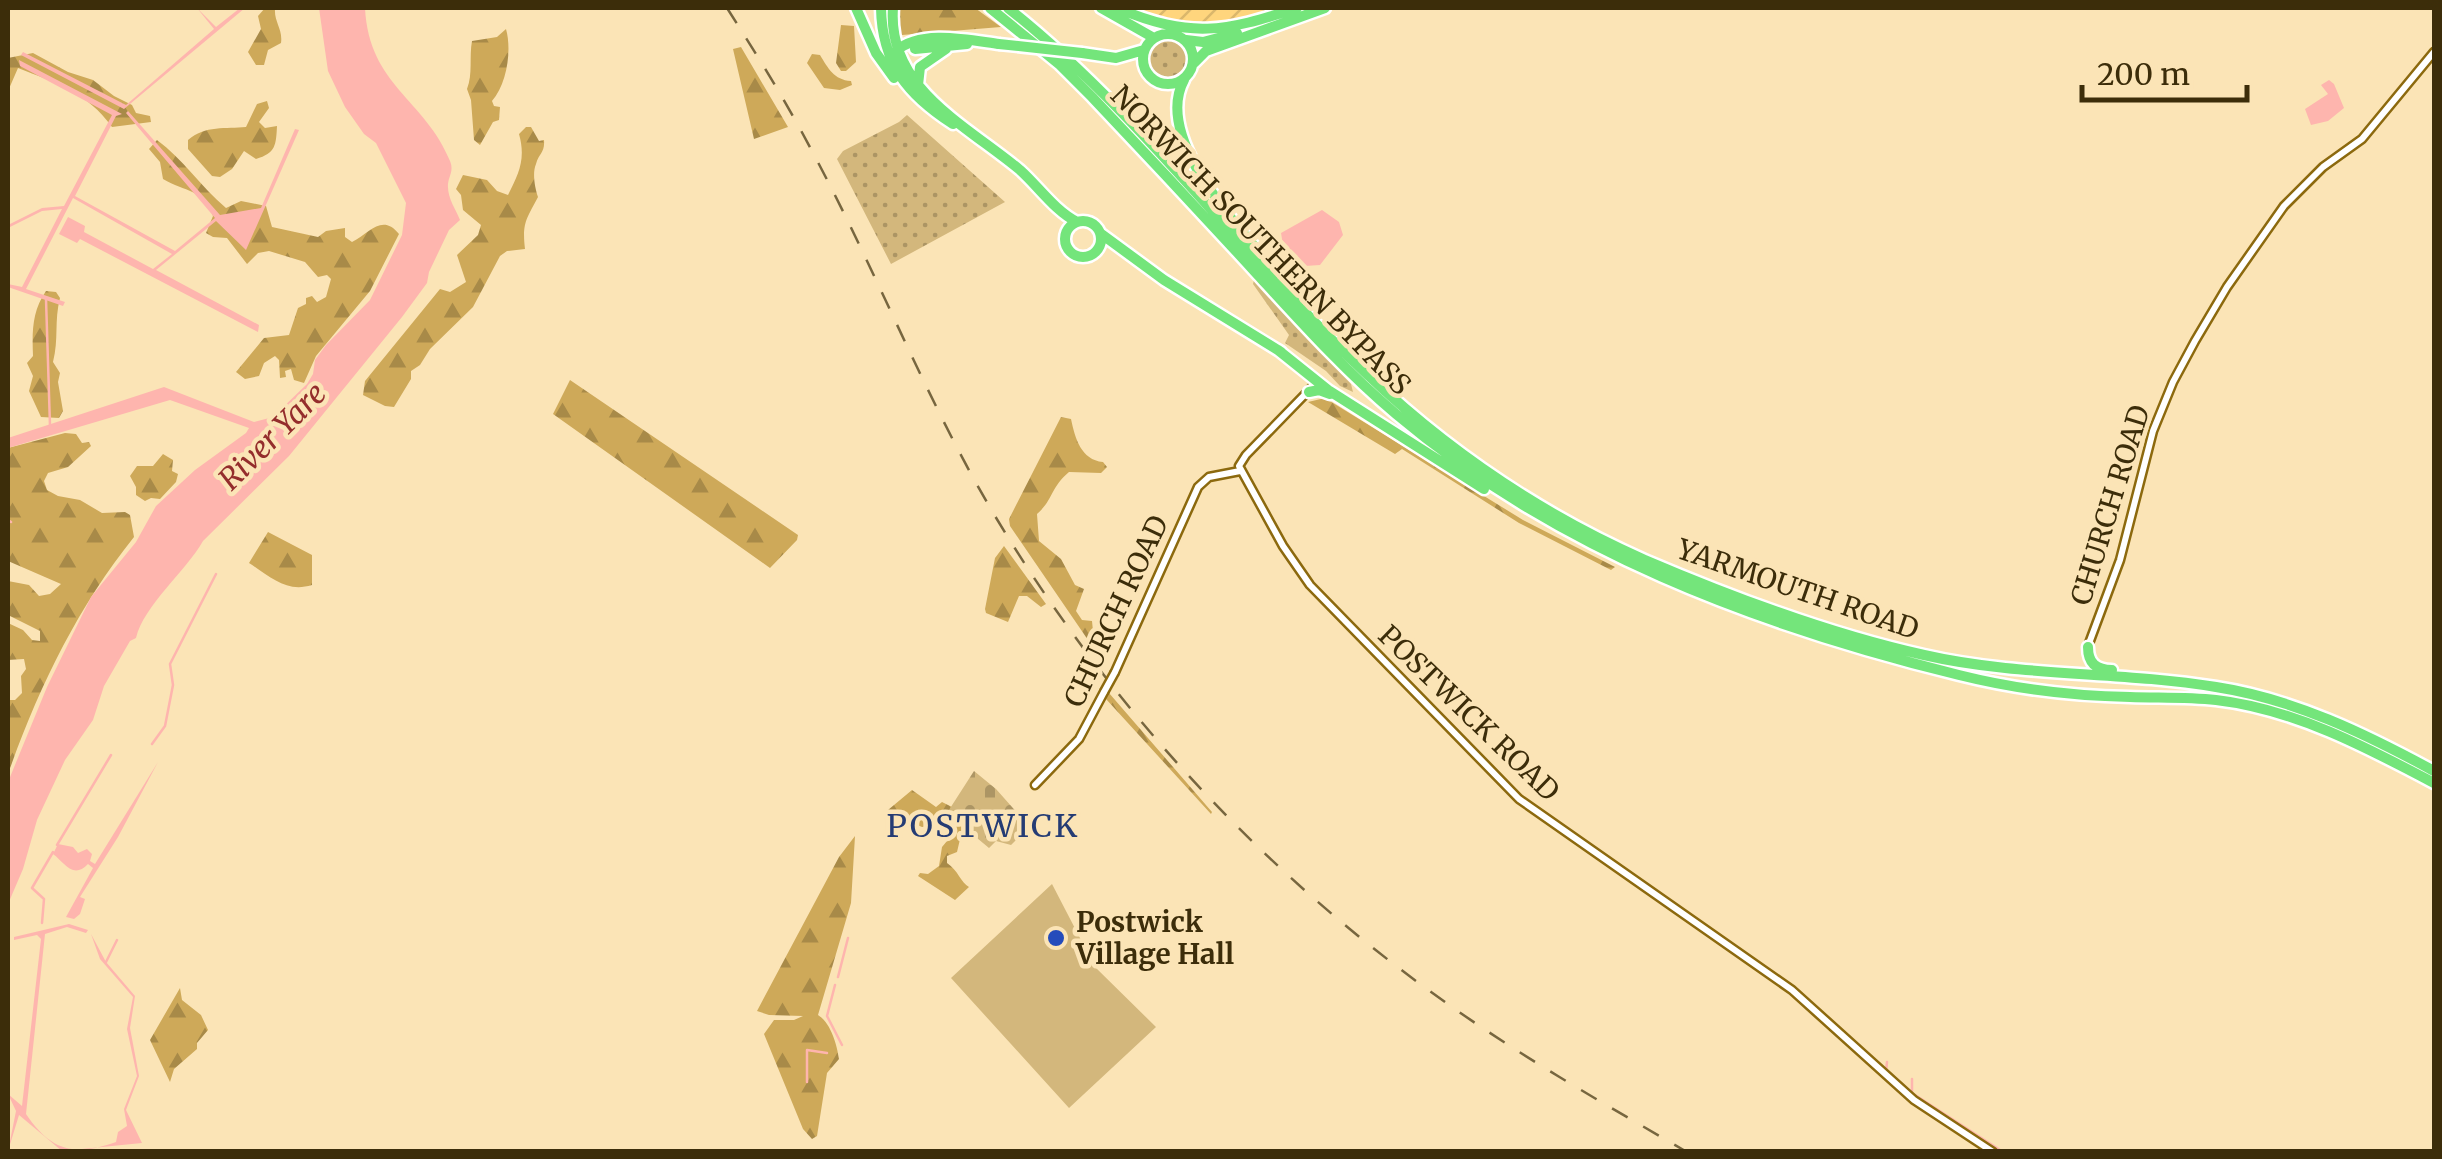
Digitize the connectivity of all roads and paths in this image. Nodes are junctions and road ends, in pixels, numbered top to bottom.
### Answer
1 (857, 8) edge
2 (893, 8) edge
3 (990, 8) edge
4 (1008, 8) edge
5 (1100, 8) edge
6 (1117, 8) edge
7 (1299, 8) edge
8 (1324, 8) edge
9 (882, 9) edge
10 (1154, 38) junction
11 (1185, 40) junction
12 (982, 42) junction
13 (873, 44) junction
14 (951, 46) junction
15 (895, 49) junction
16 (1144, 50) junction
17 (2434, 52) edge
18 (1116, 58) junction
19 (1193, 64) junction
20 (1146, 72) junction
21 (1184, 80) junction
22 (918, 84) junction
23 (929, 108) junction
24 (980, 140) junction
25 (1049, 200) junction
26 (1077, 222) junction
27 (1100, 233) junction
28 (1066, 234) junction
29 (1097, 251) junction
30 (1153, 272) junction
31 (1325, 332) junction
32 (1278, 350) junction
33 (1306, 374) junction
34 (1317, 382) junction
35 (1307, 394) junction
36 (1348, 403) junction
37 (1240, 470) junction
38 (1557, 526) junction
39 (2088, 647) junction
40 (2064, 672) junction
41 (2152, 678) junction
42 (2434, 771) edge
43 (2434, 783) edge
44 (1035, 785) dead end
45 (1992, 1152) edge

1 - 9 highway
1 - 13 highway
2 - 15 highway
3 - 38 highway, NORWICH SOUTHERN BYPASS
4 - 31 highway, NORWICH SOUTHERN BYPASS
5 - 10 highway
6 - 7 highway
7 - 11 highway
8 - 19 highway
9 - 15 highway
10 - 11 highway
10 - 16 highway
11 - 19 highway
12 - 14 highway
12 - 15 highway
12 - 18 highway, bridge
13 - 15 highway
13 - 23 highway
14 - 15 highway
14 - 22 highway
15 - 22 highway
15 - 23 highway
16 - 18 highway
16 - 20 highway
17 - 39 street, CHURCH ROAD
18 - 20 highway
19 - 21 highway
20 - 21 highway
21 - 31 highway
22 - 24 highway
23 - 24 highway
24 - 25 highway
25 - 26 highway
25 - 28 highway
26 - 27 highway
26 - 28 highway
27 - 29 highway
27 - 30 highway
28 - 29 highway
29 - 30 highway
30 - 32 highway
31 - 40 highway, YARMOUTH ROAD
32 - 33 highway
32 - 34 highway
33 - 34 highway
33 - 35 street
34 - 35 street
34 - 36 highway
35 - 36 highway
35 - 37 street
36 - 38 highway
37 - 44 street, CHURCH ROAD, bridge
37 - 45 street, POSTWICK ROAD
38 - 43 highway, YARMOUTH ROAD
39 - 40 highway
39 - 41 highway
40 - 41 highway, YARMOUTH ROAD
41 - 42 highway, YARMOUTH ROAD

